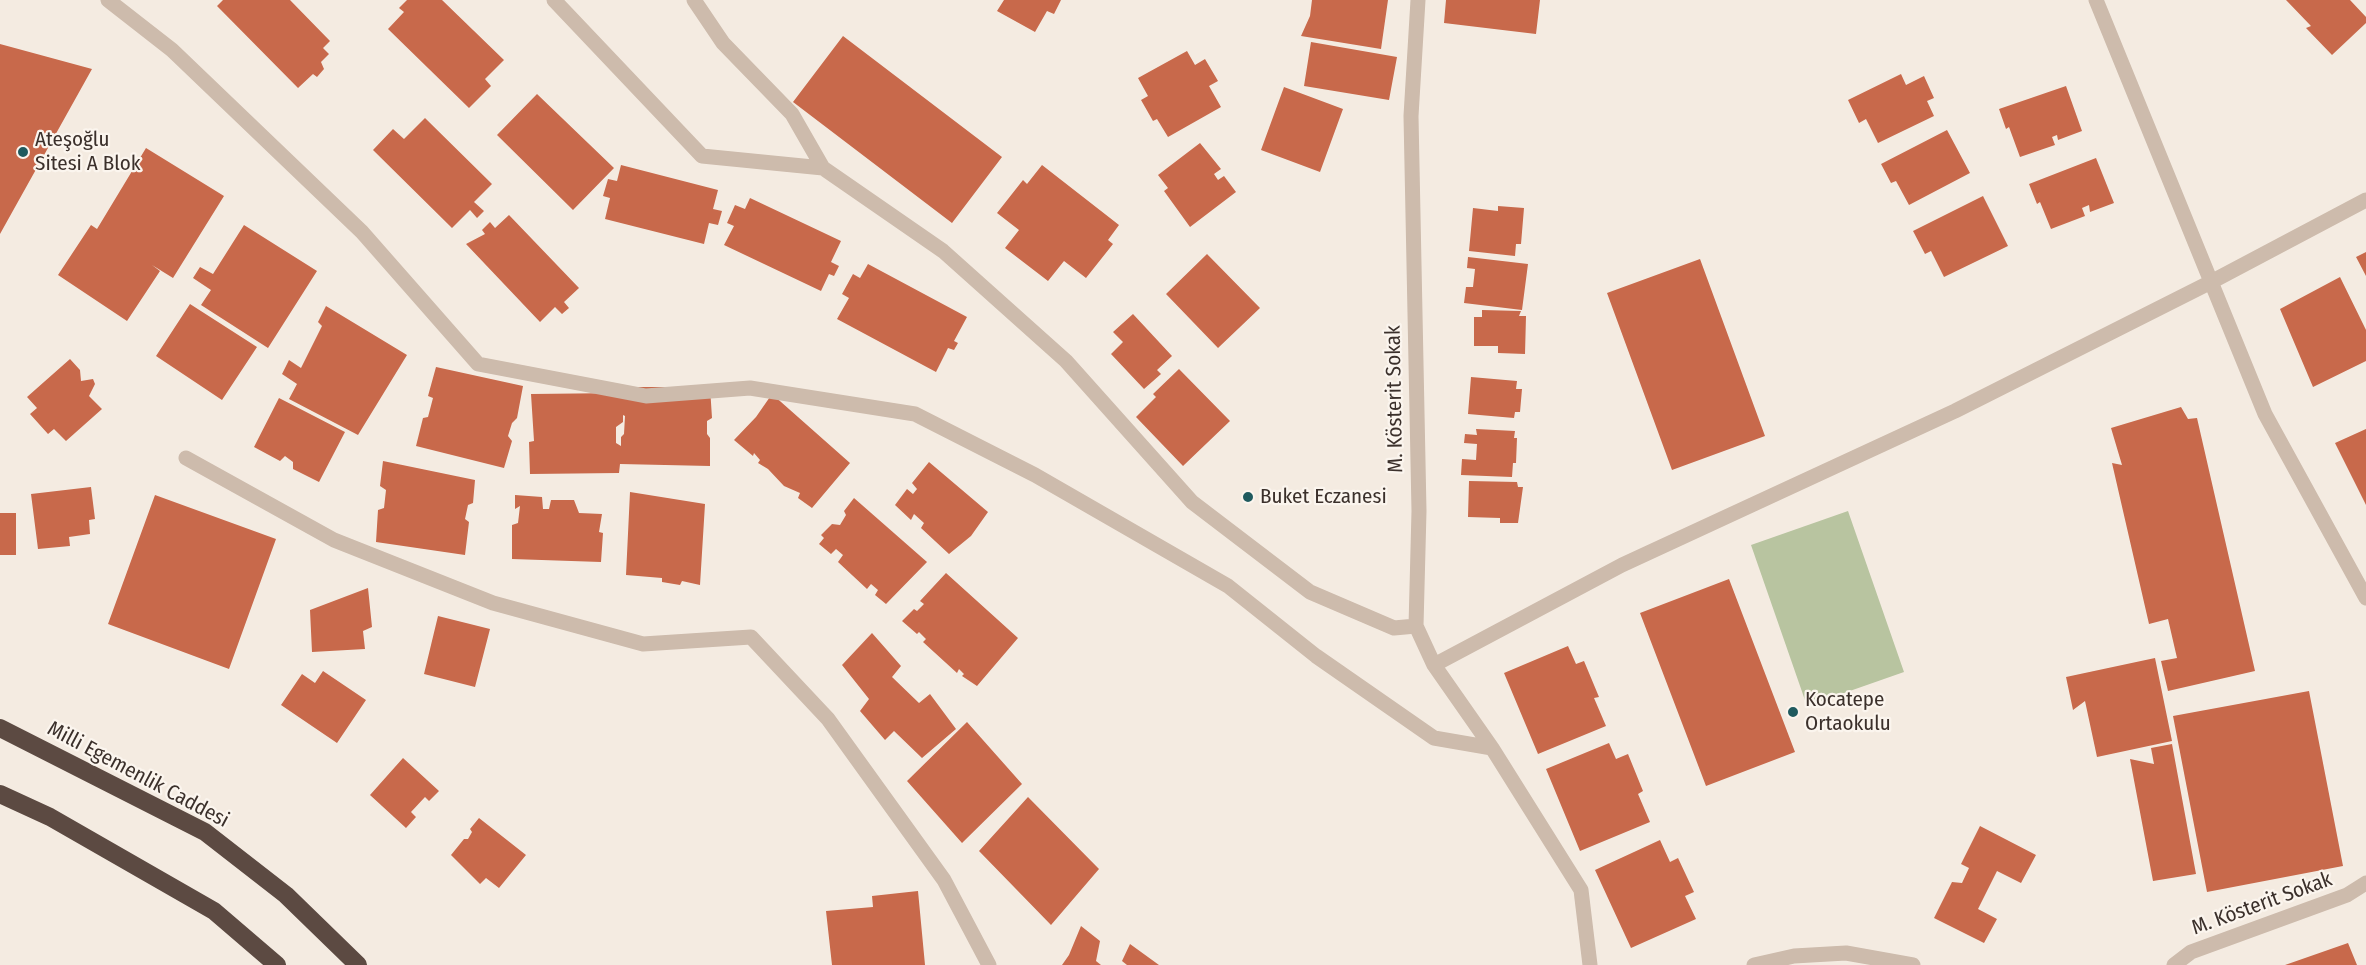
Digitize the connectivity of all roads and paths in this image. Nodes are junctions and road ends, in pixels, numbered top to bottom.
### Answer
1 (108, 0) edge
2 (554, 0) edge
3 (694, 0) edge
4 (1418, 0) edge
5 (2096, 0) edge
6 (823, 168) junction
7 (2366, 200) edge
8 (2211, 282) junction
9 (186, 458) dead end
10 (2366, 598) edge
11 (1416, 626) junction
12 (1434, 665) junction
13 (0, 728) edge
14 (1492, 748) junction
15 (0, 794) edge
16 (2366, 883) edge
17 (1846, 959) edge
18 (277, 965) edge
19 (358, 965) edge
20 (989, 965) edge
21 (1590, 965) edge
22 (1754, 965) edge
23 (1913, 965) edge
24 (2174, 965) edge

1 - 14 street
2 - 6 street
3 - 6 street
4 - 11 street, M. Kösterit Sokak
5 - 8 street
6 - 11 street
7 - 8 street
8 - 10 street
8 - 12 street
9 - 20 street
11 - 12 street, M. Kösterit Sokak
12 - 14 street, M. Kösterit Sokak
13 - 19 highway, Milli Egemenlik Caddesi
14 - 21 street, M. Kösterit Sokak
15 - 18 highway
16 - 24 street, M. Kösterit Sokak
17 - 22 street
17 - 23 street

